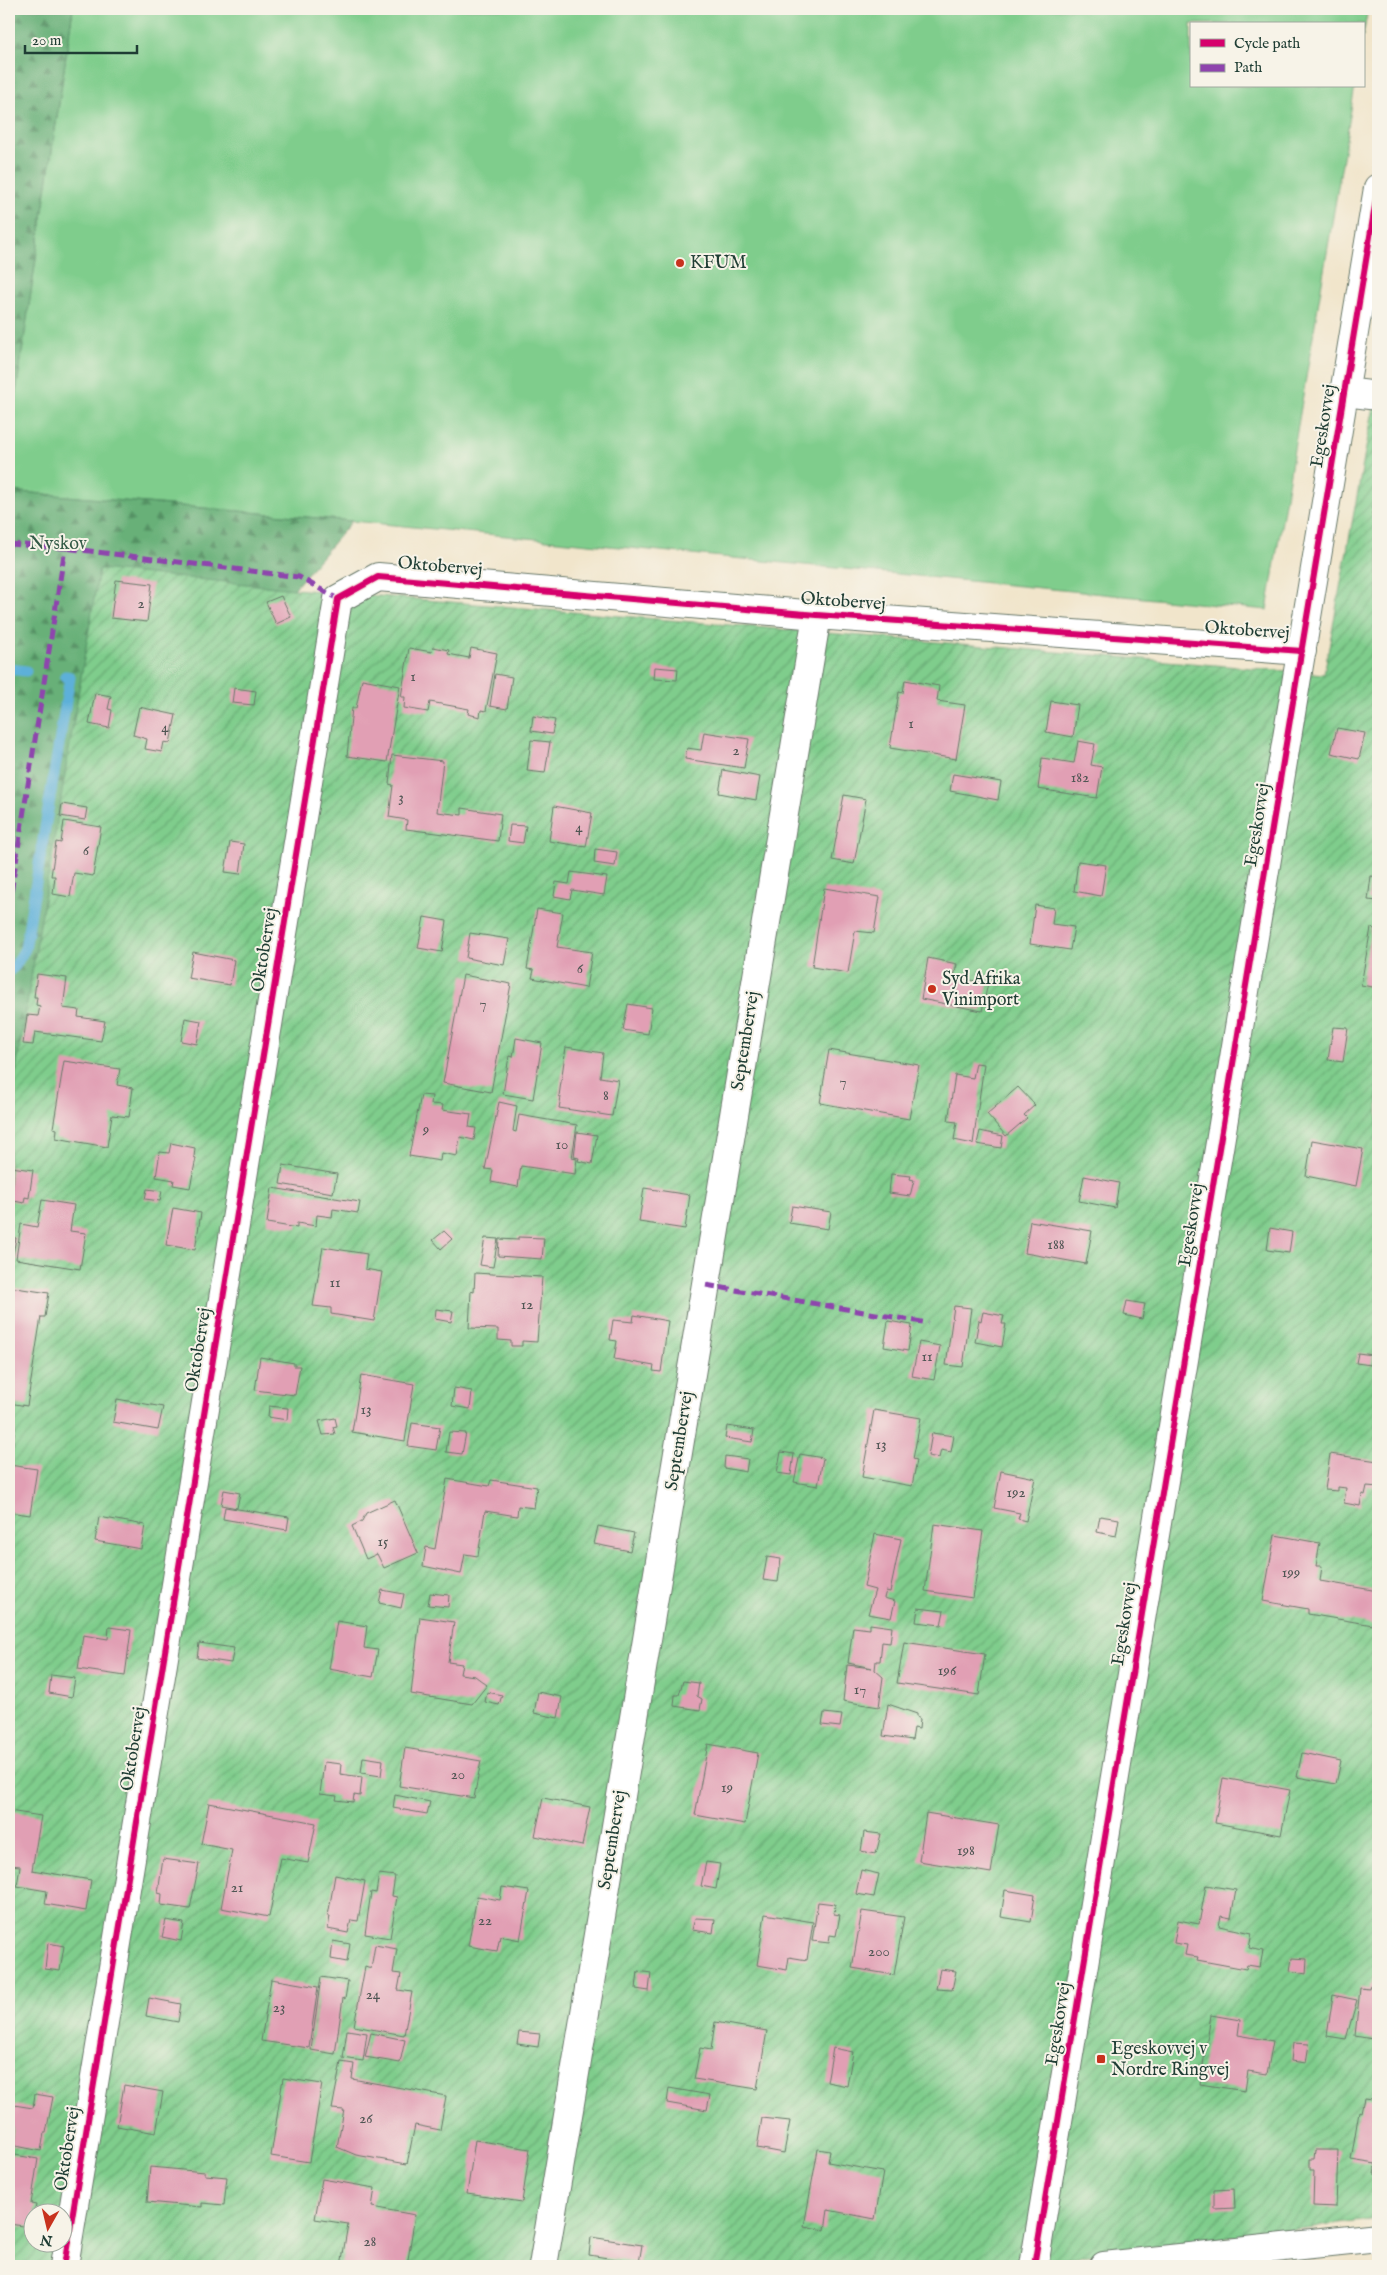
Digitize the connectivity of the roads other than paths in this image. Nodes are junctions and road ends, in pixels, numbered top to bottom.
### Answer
1 (1378, 188) edge
2 (1345, 392) junction
3 (1378, 396) edge
4 (817, 615) junction
5 (1302, 651) junction
6 (1378, 2237) edge
7 (64, 2266) edge
8 (543, 2266) edge
9 (1038, 2266) edge
10 (1104, 2266) edge

1 - 2 street, Egeskovvej
2 - 3 street
2 - 5 street, Egeskovvej
4 - 5 street, Oktobervej
4 - 7 street, Oktobervej
4 - 8 street, Septembervej
5 - 9 street, Egeskovvej
6 - 10 street

